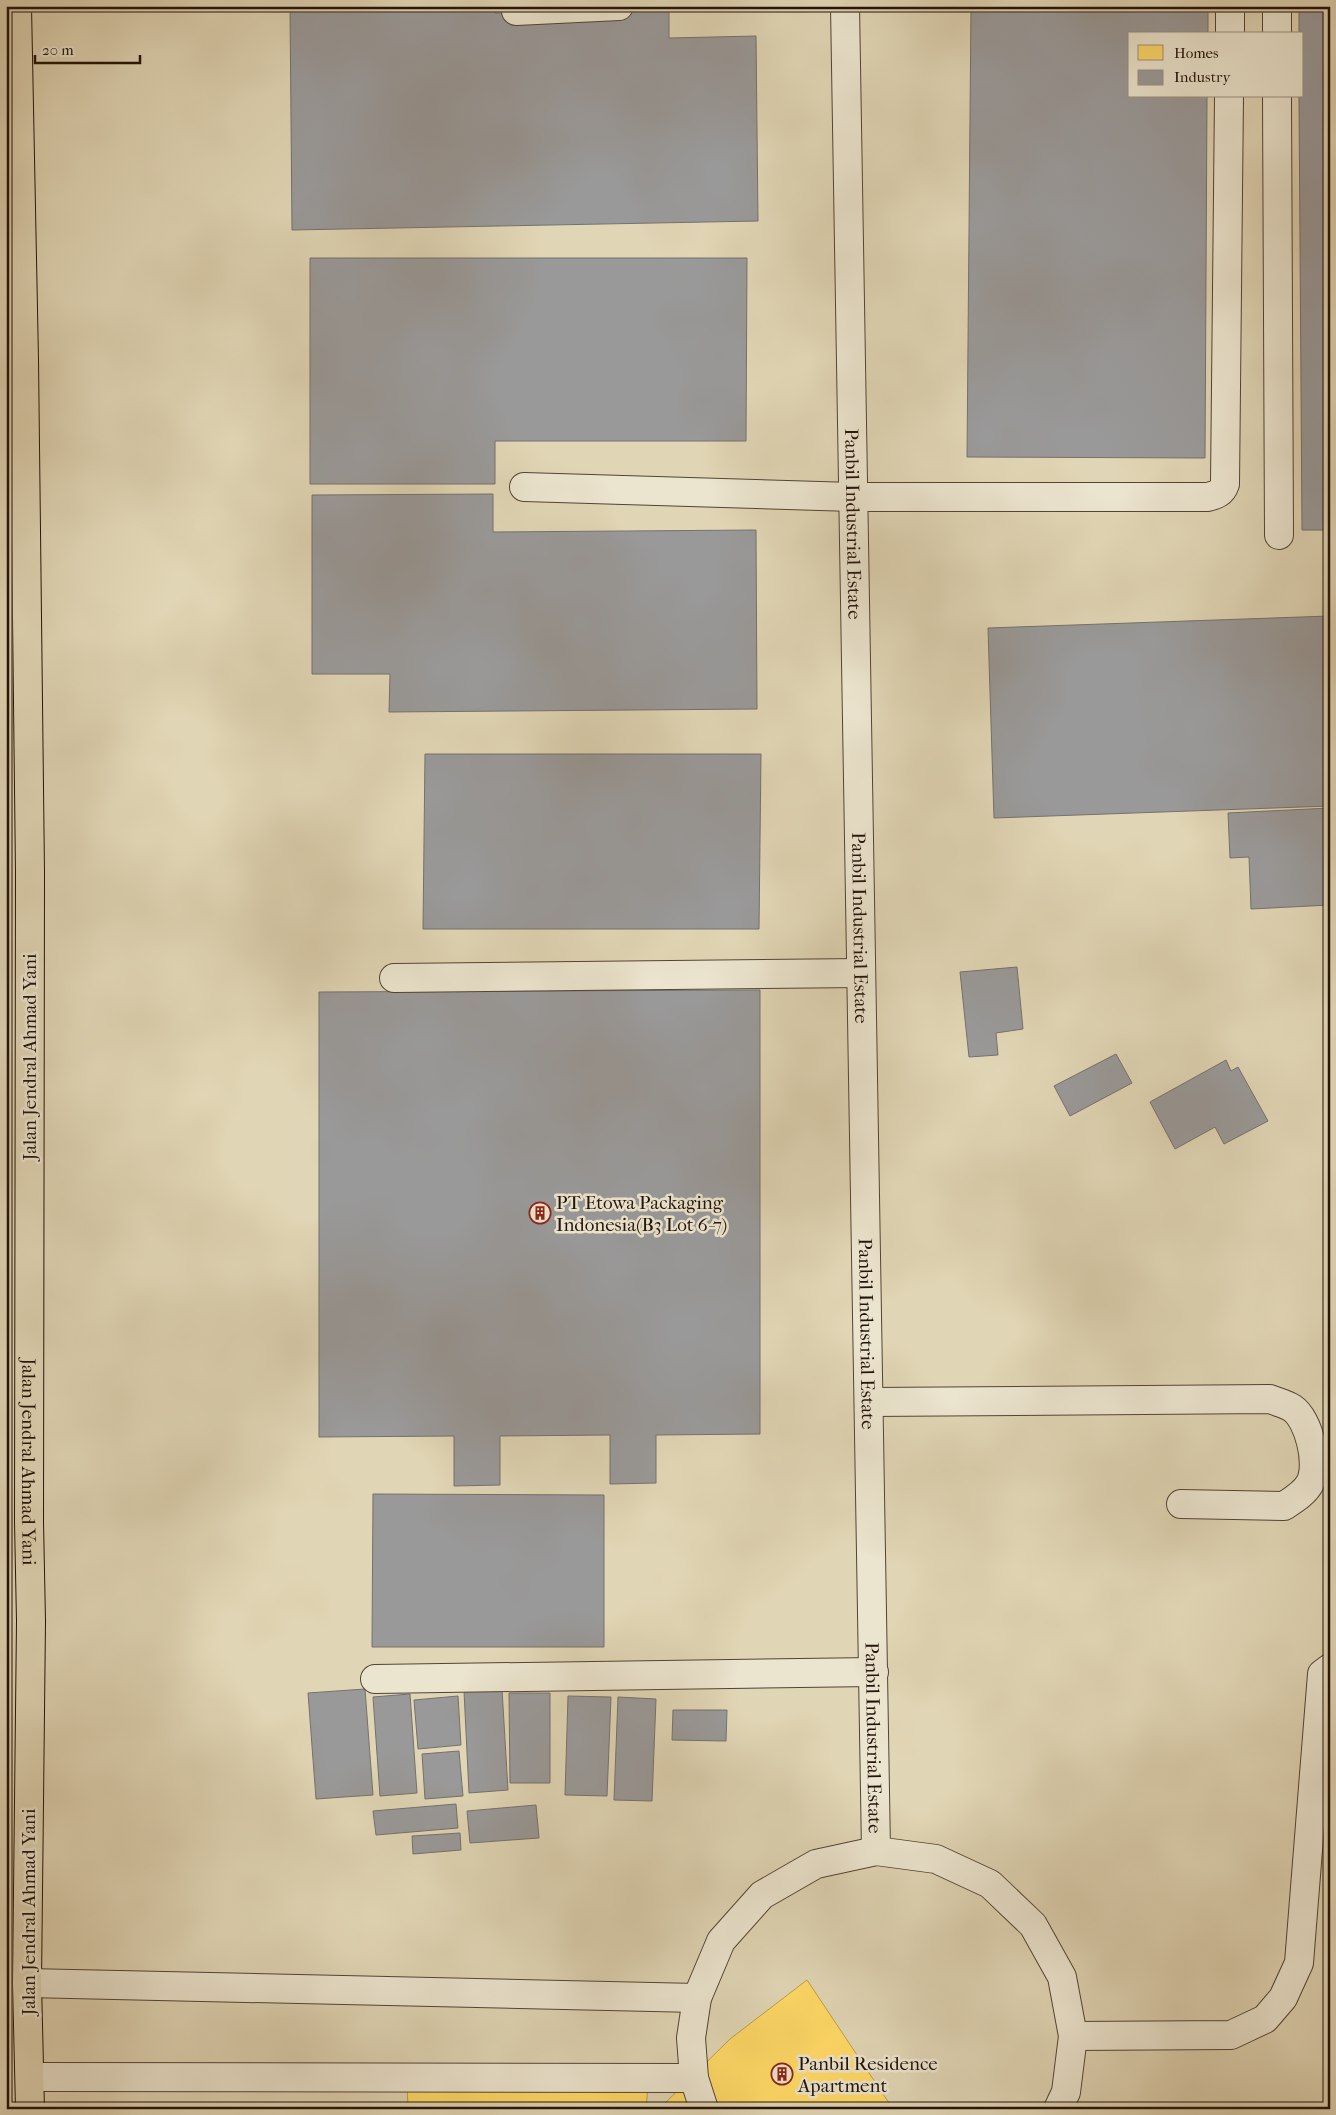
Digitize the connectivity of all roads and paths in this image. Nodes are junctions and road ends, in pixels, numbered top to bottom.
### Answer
1 (17, 6) edge
2 (619, 6) edge
3 (845, 6) edge
4 (1230, 6) edge
5 (1277, 6) edge
6 (516, 11) dead end
7 (1230, 32) edge
8 (1277, 32) edge
9 (1229, 98) edge
10 (1277, 98) edge
11 (524, 487) dead end
12 (853, 497) junction
13 (1279, 534) dead end
14 (17, 634) edge
15 (862, 974) junction
16 (394, 978) dead end
17 (869, 1402) junction
18 (1182, 1504) dead end
19 (1330, 1668) edge
20 (874, 1672) junction
21 (375, 1679) dead end
22 (876, 1851) junction
23 (27, 1983) junction
24 (697, 1998) junction
25 (1073, 2036) junction
26 (30, 2077) junction
27 (694, 2078) junction
28 (30, 2109) edge
29 (704, 2109) edge
30 (1058, 2109) edge

1 - 14 highway, Jalan Jendral Ahmad Yani
2 - 6 street
3 - 12 street, Panbil Industrial Estate
4 - 7 street
5 - 8 street
9 - 12 street
10 - 13 street
11 - 12 street
12 - 15 street, Panbil Industrial Estate
14 - 23 highway, Jalan Jendral Ahmad Yani
15 - 16 street
15 - 17 street, Panbil Industrial Estate
17 - 18 street
17 - 20 street, Panbil Industrial Estate
19 - 25 street
20 - 21 street
20 - 22 street, Panbil Industrial Estate
22 - 24 street
22 - 25 street
23 - 24 street
23 - 26 highway, Jalan Jendral Ahmad Yani
24 - 27 street
25 - 30 street
26 - 27 street
26 - 28 highway, Jalan Jendral Ahmad Yani
27 - 29 street

